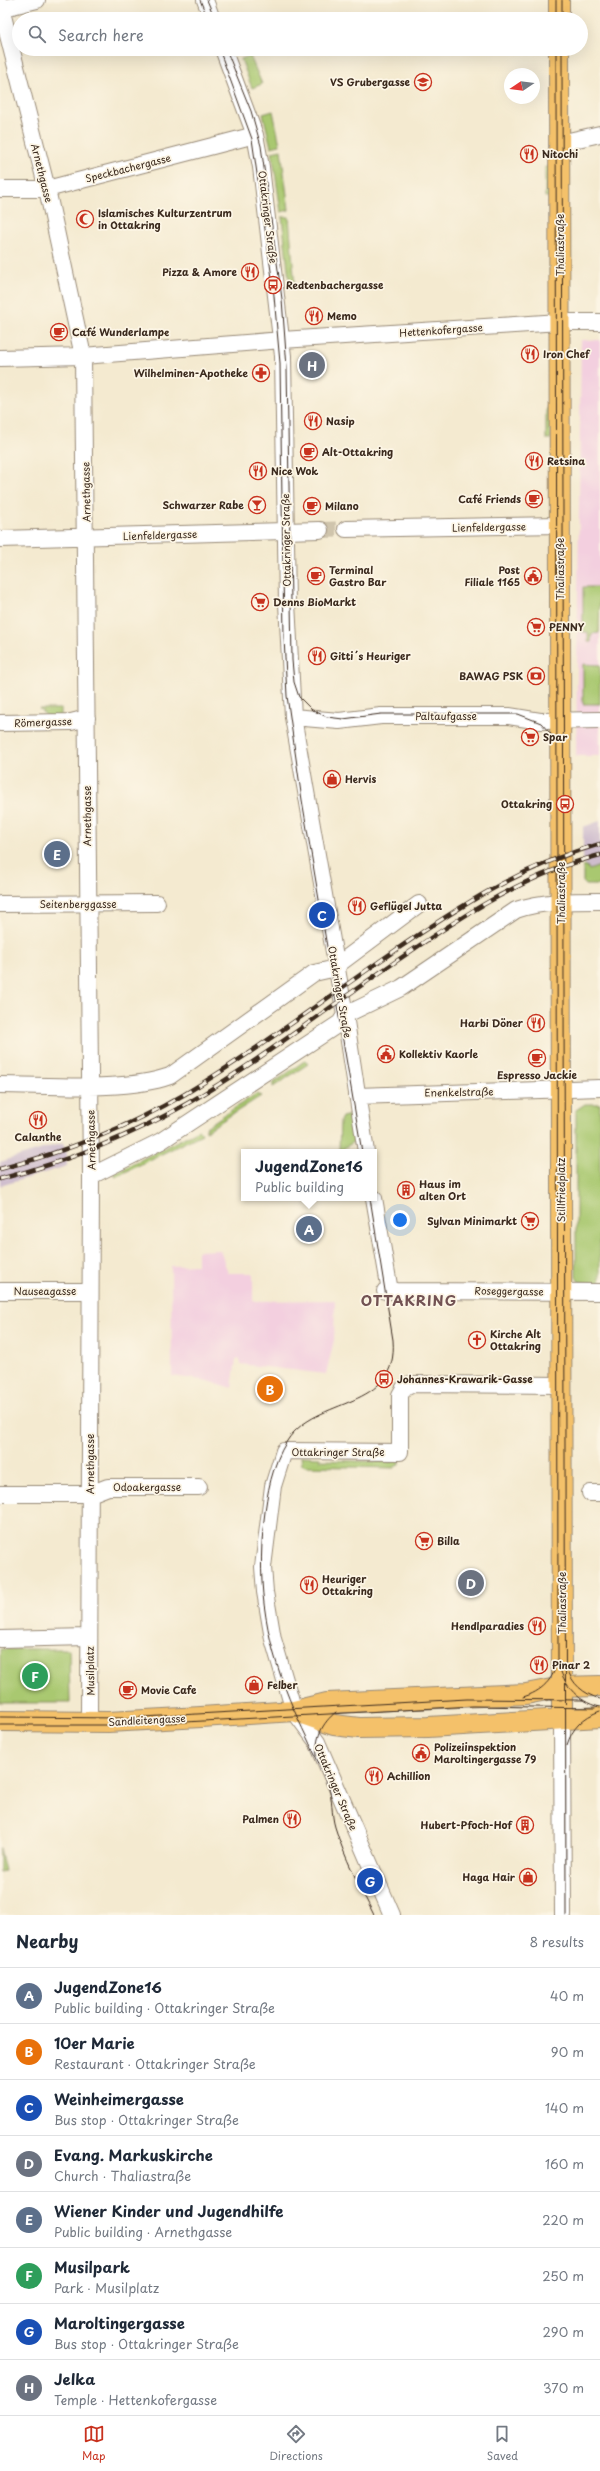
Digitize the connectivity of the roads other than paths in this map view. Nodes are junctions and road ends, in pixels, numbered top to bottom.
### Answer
1 (37, 0) edge
2 (204, 0) edge
3 (559, 0) edge
4 (0, 8) edge
5 (209, 12) edge
6 (559, 12) edge
7 (12, 54) edge
8 (12, 56) edge
9 (226, 56) edge
10 (559, 56) edge
11 (600, 134) edge
12 (255, 135) junction
13 (560, 143) junction
14 (0, 189) edge
15 (47, 189) junction
16 (560, 322) junction
17 (600, 322) edge
18 (282, 340) junction
19 (83, 356) junction
20 (0, 358) edge
21 (560, 525) junction
22 (346, 529) tunnel mouth
23 (320, 530) tunnel mouth
24 (286, 531) junction
25 (86, 538) junction
26 (0, 539) edge
27 (293, 717) junction
28 (86, 718) junction
29 (600, 720) edge
30 (560, 721) junction
31 (0, 723) edge
32 (560, 901) junction
33 (600, 901) edge
34 (0, 904) edge
35 (157, 904) dead end
36 (419, 904) dead end
37 (87, 905) junction
38 (334, 968) junction
39 (345, 1014) junction
40 (0, 1085) edge
41 (90, 1085) junction
42 (600, 1088) edge
43 (561, 1089) junction
44 (357, 1096) junction
45 (366, 1149) edge
46 (91, 1176) junction
47 (374, 1201) edge
48 (0, 1291) edge
49 (89, 1291) junction
50 (561, 1292) junction
51 (600, 1292) edge
52 (561, 1386) junction
53 (200, 1487) dead end
54 (0, 1494) edge
55 (90, 1494) junction
56 (89, 1637) junction
57 (0, 1639) edge
58 (600, 1686) edge
59 (562, 1687) junction
60 (294, 1711) junction
61 (600, 1717) edge
62 (562, 1718) junction
63 (0, 1721) edge
64 (89, 1722) junction
65 (392, 1915) edge
66 (563, 1915) edge

1 - 4 street
2 - 5 street
3 - 6 main road
4 - 7 street, Arnethgasse
8 - 15 street, Arnethgasse
9 - 12 street, Ottakringer Straße
10 - 13 main road, Thaliastraße
11 - 13 street
12 - 15 street, Speckbachergasse
12 - 18 street, Ottakringer Straße
13 - 16 main road, Thaliastraße
14 - 15 street, Speckbachergasse
15 - 19 street, Arnethgasse
16 - 17 street, Hettenkofergasse
16 - 18 street, Hettenkofergasse
16 - 21 main road, Thaliastraße
18 - 19 street
18 - 24 street, Ottakringer Straße
19 - 20 street
19 - 25 street, Arnethgasse
21 - 22 street, Lienfeldergasse
21 - 30 main road, Thaliastraße
23 - 24 street, Lienfeldergasse
24 - 25 street, Lienfeldergasse
24 - 27 street, Ottakringer Straße
25 - 26 street, Lienfeldergasse
25 - 28 street, Arnethgasse
27 - 30 street, Paltaufgasse
27 - 38 street, Ottakringer Straße
28 - 31 street, Römergasse
28 - 37 street, Arnethgasse
29 - 30 street, Paltaufgasse
30 - 32 main road, Thaliastraße
32 - 33 street
32 - 39 street
32 - 43 main road, Thaliastraße
34 - 37 street, Seitenberggasse
35 - 37 street, Seitenberggasse
36 - 38 street
37 - 41 street, Arnethgasse
38 - 39 street, Ottakringer Straße
38 - 41 street
39 - 44 street, Ottakringer Straße
39 - 46 street
40 - 41 street
41 - 46 street, Arnethgasse
42 - 43 street
43 - 44 street, Enenkelstraße
43 - 50 main road, Stillfriedplatz
44 - 45 street, Ottakringer Straße
46 - 49 street, Arnethgasse
47 - 50 street, Roseggergasse
48 - 49 street, Nauseagasse
49 - 55 street, Arnethgasse
50 - 51 street
50 - 52 main road, Thaliastraße
52 - 59 main road, Thaliastraße
52 - 60 street, Ottakringer Straße
53 - 55 street, Odoakergasse
54 - 55 street, Odoakergasse
55 - 56 street, Arnethgasse
56 - 57 street, Musilplatz
56 - 64 street, Musilplatz
58 - 59 main road
59 - 60 main road
59 - 62 main road, Thaliastraße
60 - 62 main road
60 - 64 main road, Sandleitengasse
60 - 65 street, Ottakringer Straße
61 - 62 main road
62 - 66 street, Thaliastraße
63 - 64 main road, Sandleitengasse

